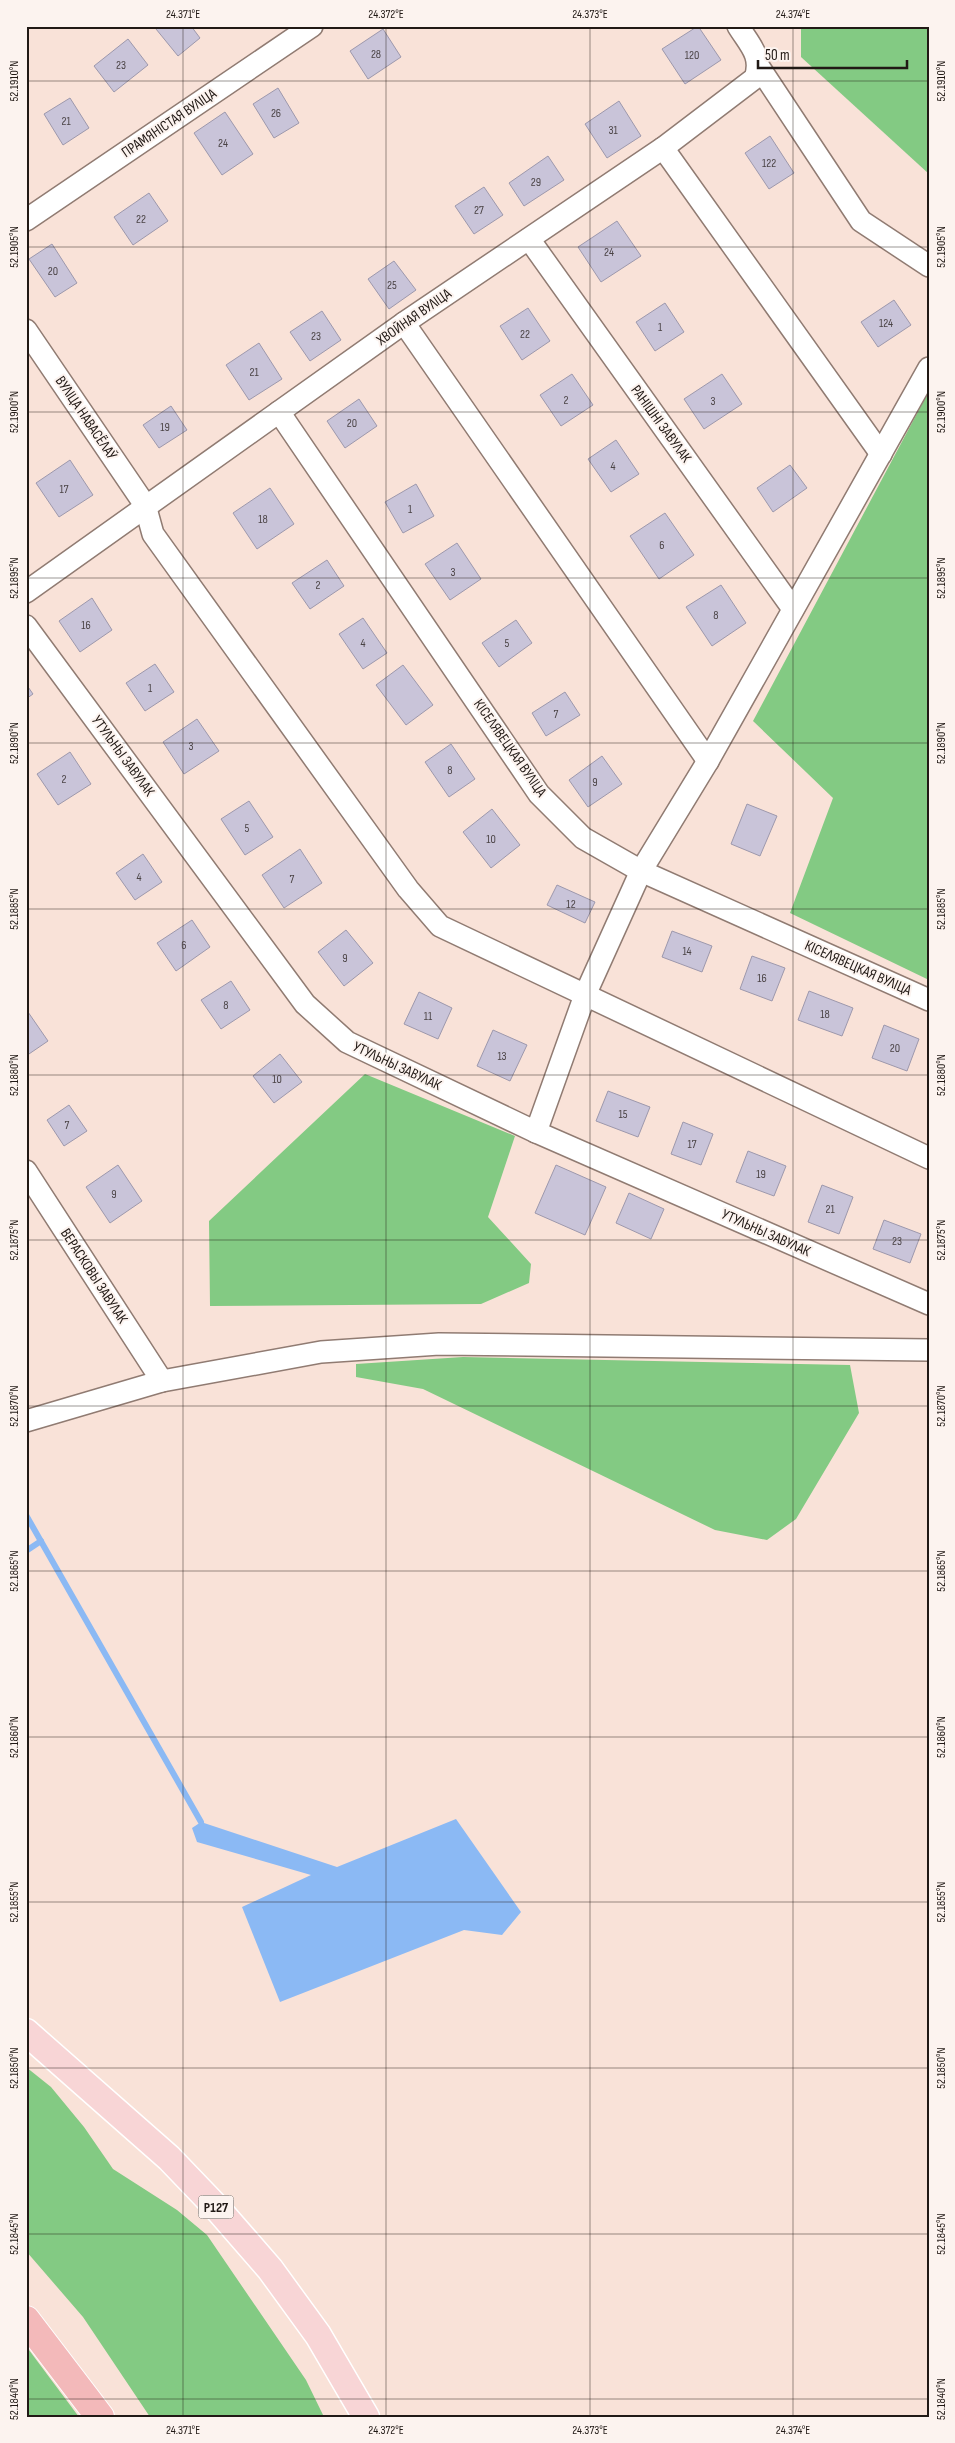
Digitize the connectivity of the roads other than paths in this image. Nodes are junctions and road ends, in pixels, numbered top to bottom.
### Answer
1 (312, 26) edge
2 (738, 26) edge
3 (759, 67) junction
4 (664, 148) junction
5 (26, 220) edge
6 (529, 239) junction
7 (929, 266) edge
8 (404, 323) junction
9 (26, 330) edge
10 (929, 368) edge
11 (279, 412) junction
12 (881, 454) junction
13 (146, 505) junction
14 (26, 592) edge
15 (793, 609) junction
16 (26, 626) edge
17 (708, 761) junction
18 (641, 871) junction
19 (585, 995) junction
20 (929, 1000) edge
21 (536, 1132) junction
22 (929, 1158) edge
23 (26, 1171) edge
24 (929, 1304) edge
25 (929, 1350) edge
26 (162, 1381) junction
27 (26, 1421) edge
28 (26, 2032) edge
29 (26, 2320) edge
30 (100, 2417) edge
31 (366, 2417) edge

1 - 5 street, ПРАМЯНІСТАЯ ВУЛІЦА
2 - 3 street
3 - 4 street, ХВОЙНАЯ ВУЛІЦА
3 - 7 street
4 - 6 street, ХВОЙНАЯ ВУЛІЦА
4 - 12 street
6 - 8 street, ХВОЙНАЯ ВУЛІЦА
6 - 15 street, РАНІШНІ ЗАВУЛАК
8 - 11 street, ХВОЙНАЯ ВУЛІЦА
8 - 17 street
9 - 13 street, ВУЛІЦА НАВАСЁЛАЎ
10 - 12 street
11 - 13 street, ХВОЙНАЯ ВУЛІЦА
11 - 18 street, КІСЕЛЯВЕЦКАЯ ВУЛІЦА
12 - 15 street
13 - 14 street, ХВОЙНАЯ ВУЛІЦА
13 - 19 street
15 - 17 street
16 - 21 street, УТУЛЬНЫ ЗАВУЛАК
17 - 18 street
18 - 19 street
18 - 20 street, КІСЕЛЯВЕЦКАЯ ВУЛІЦА
19 - 21 street
19 - 22 street
21 - 24 street, УТУЛЬНЫ ЗАВУЛАК
23 - 26 street, ВЕРАСКОВЫ ЗАВУЛАК
25 - 26 street
26 - 27 street
28 - 31 main road, Р127
29 - 30 highway

